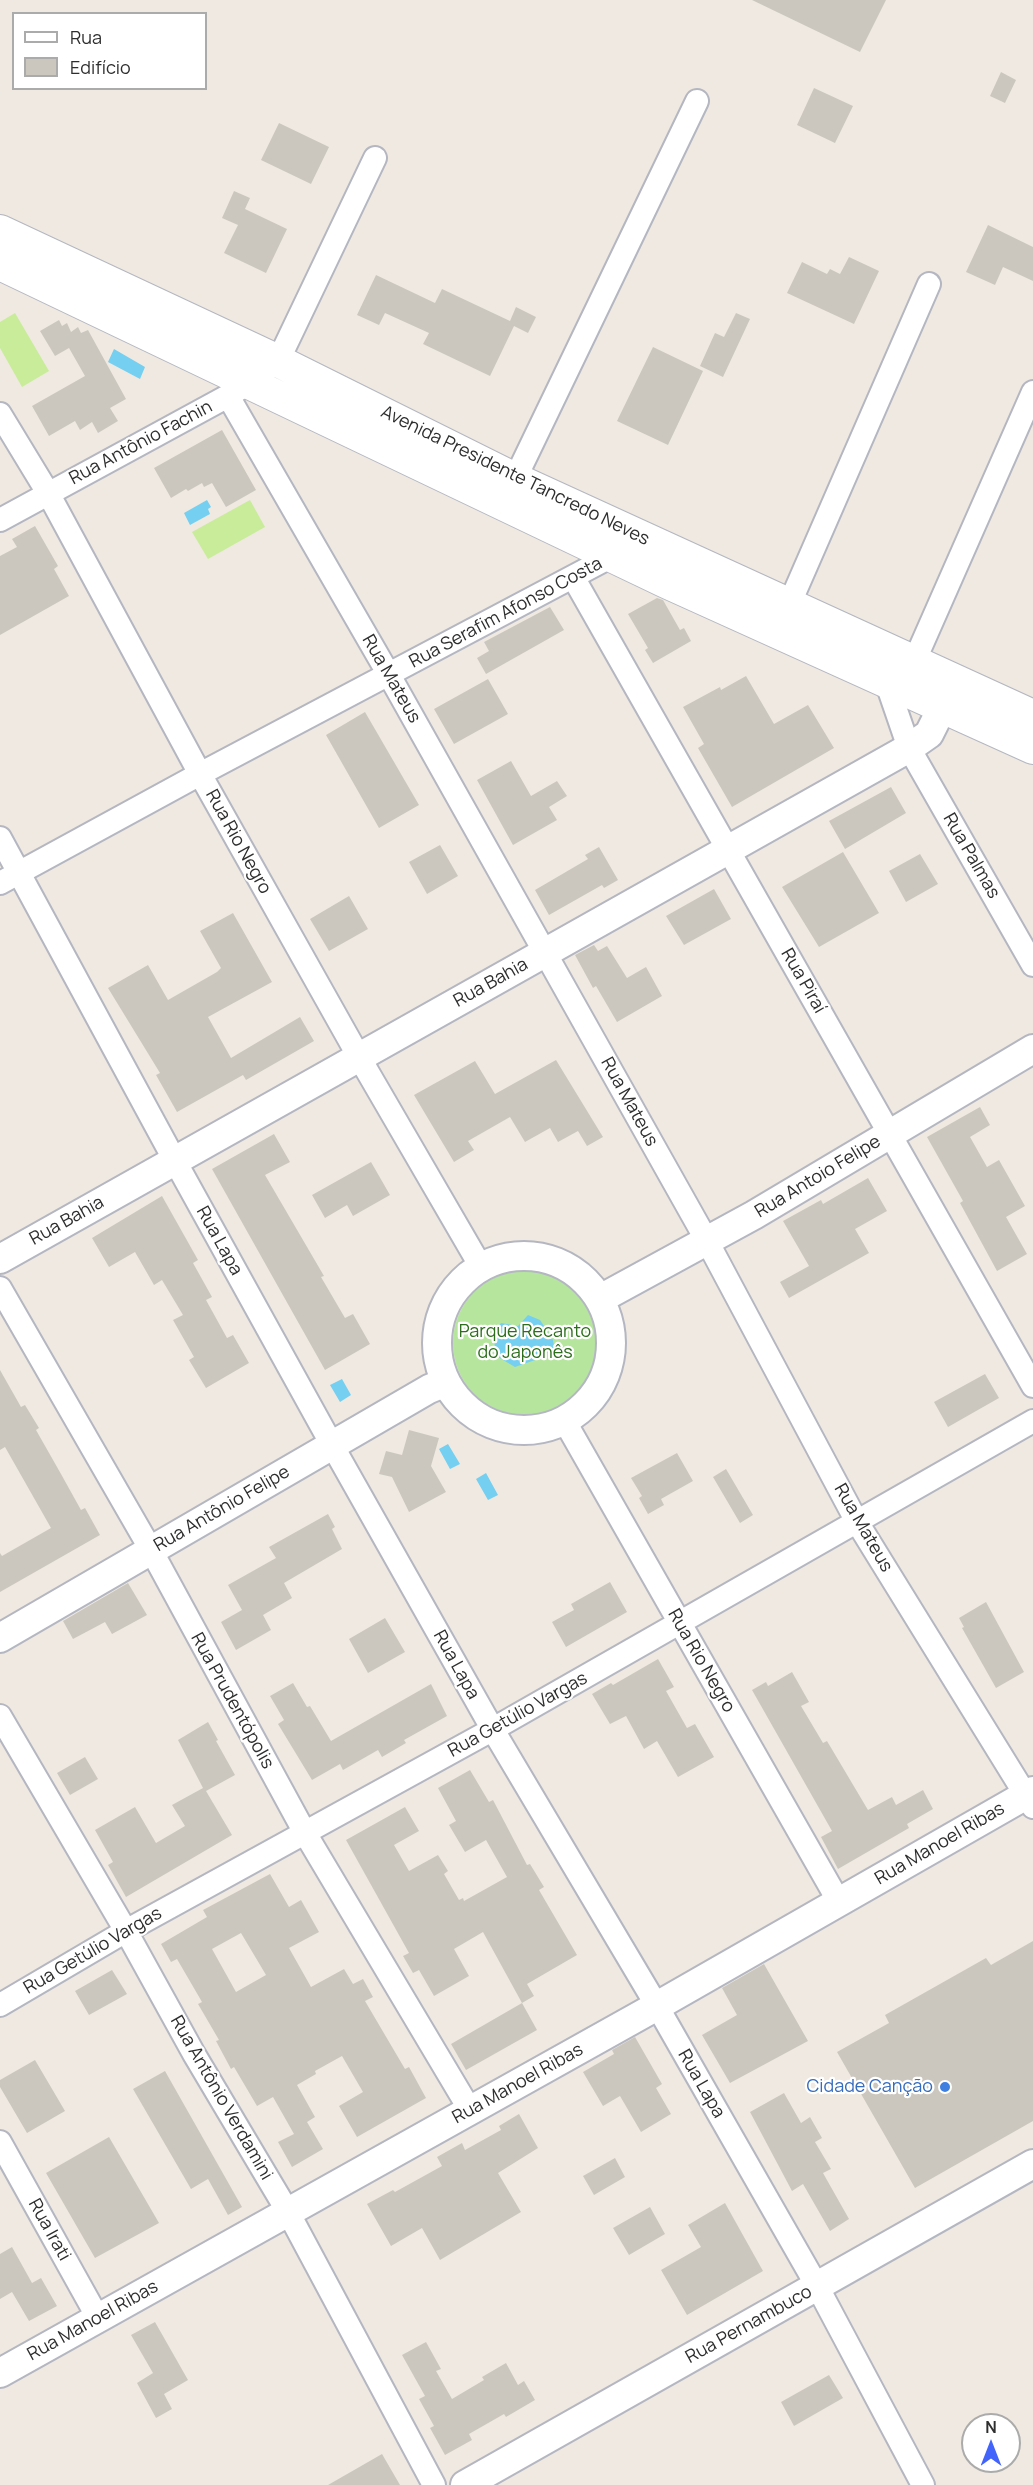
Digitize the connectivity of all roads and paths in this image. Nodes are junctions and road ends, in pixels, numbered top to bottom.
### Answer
1 (697, 101) dead end
2 (375, 158) dead end
3 (0, 231) edge
4 (0, 264) edge
5 (929, 284) dead end
6 (278, 361) junction
7 (239, 389) junction
8 (1033, 392) edge
9 (0, 414) edge
10 (515, 479) junction
11 (48, 493) junction
12 (0, 519) edge
13 (612, 556) junction
14 (573, 577) junction
15 (789, 605) junction
16 (914, 662) junction
17 (389, 675) junction
18 (886, 681) junction
19 (949, 694) junction
20 (1033, 716) edge
21 (909, 748) junction
22 (1033, 748) edge
23 (200, 774) junction
24 (0, 838) edge
25 (729, 850) junction
26 (20, 873) junction
27 (0, 883) edge
28 (545, 953) junction
29 (1033, 965) edge
30 (1033, 1048) edge
31 (359, 1057) junction
32 (890, 1134) junction
33 (175, 1161) junction
34 (707, 1241) junction
35 (0, 1259) edge
36 (481, 1267) junction
37 (0, 1288) edge
38 (600, 1299) junction
39 (446, 1382) junction
40 (1033, 1386) edge
41 (564, 1420) junction
42 (1033, 1421) edge
43 (332, 1445) junction
44 (856, 1522) junction
45 (151, 1550) junction
46 (679, 1623) junction
47 (0, 1638) edge
48 (0, 1716) edge
49 (493, 1730) junction
50 (1031, 1797) edge
51 (304, 1833) junction
52 (839, 1902) junction
53 (126, 1931) junction
54 (0, 2005) edge
55 (657, 2006) junction
56 (470, 2110) junction
57 (0, 2142) edge
58 (1033, 2164) edge
59 (288, 2212) junction
60 (817, 2286) junction
61 (98, 2318) junction
62 (0, 2373) edge
63 (434, 2485) edge
64 (465, 2485) edge
65 (923, 2485) edge

1 - 10 street
2 - 6 street
3 - 6 main road, Avenida Presidente Tancredo Neves
4 - 7 main road, Avenida Presidente Tancredo Neves
5 - 15 street
6 - 7 street, Rua Antônio Fachin
6 - 10 main road, Avenida Presidente Tancredo Neves
7 - 11 street, Rua Antônio Fachin
7 - 13 main road, Avenida Presidente Tancredo Neves
7 - 17 street, Rua Mateus
8 - 16 street
9 - 11 street, Rua Rio Negro
10 - 15 main road, Avenida Presidente Tancredo Neves
11 - 12 street, Rua Antônio Fachin
11 - 23 street, Rua Rio Negro
13 - 14 street, Rua Serafim Afonso Costa
13 - 18 main road, Avenida Presidente Tancredo Neves
14 - 17 street, Rua Serafim Afonso Costa
14 - 25 street, Rua Piraí
15 - 16 main road, Avenida Presidente Tancredo Neves
16 - 19 main road, Avenida Presidente Tancredo Neves
17 - 23 street, Rua Serafim Afonso Costa
17 - 28 street, Rua Mateus
18 - 19 main road, Avenida Presidente Tancredo Neves
18 - 21 street, Rua Palmas
19 - 20 main road, Avenida Presidente Tancredo Neves
19 - 21 street, Rua Bahia
19 - 22 main road, Avenida Presidente Tancredo Neves
21 - 25 street, Rua Bahia
21 - 29 street, Rua Palmas
23 - 26 street, Rua Serafim Afonso Costa
23 - 31 street, Rua Rio Negro
24 - 26 street, Rua Lapa
25 - 28 street, Rua Bahia
25 - 32 street, Rua Piraí
26 - 27 street
26 - 33 street, Rua Lapa
28 - 31 street, Rua Bahia
28 - 34 street, Rua Mateus
30 - 32 street, Rua Antoio Felipe
31 - 33 street, Rua Bahia
31 - 36 street, Rua Rio Negro
32 - 34 street, Rua Antoio Felipe
32 - 40 street, Rua Piraí
33 - 35 street, Rua Bahia
33 - 43 street, Rua Lapa
34 - 38 street, Rua Antoio Felipe
34 - 44 street, Rua Mateus
36 - 38 street
36 - 39 street
37 - 45 street, Rua Prudentópolis
38 - 41 street
39 - 41 street
39 - 43 street, Rua Antônio Felipe
41 - 46 street, Rua Rio Negro
42 - 44 street, Rua Getúlio Vargas
43 - 45 street, Rua Antônio Felipe
43 - 49 street, Rua Lapa
44 - 46 street, Rua Getúlio Vargas
44 - 50 street, Rua Mateus
45 - 47 street, Rua Antônio Felipe
45 - 51 street, Rua Prudentópolis
46 - 49 street, Rua Getúlio Vargas
46 - 52 street, Rua Rio Negro
48 - 53 street, Rua Antônio Verdamini
49 - 51 street, Rua Getúlio Vargas
49 - 55 street, Rua Lapa
50 - 52 street, Rua Manoel Ribas
51 - 53 street, Rua Getúlio Vargas
51 - 56 street, Rua Prudentópolis
52 - 55 street, Rua Manoel Ribas
53 - 54 street, Rua Getúlio Vargas
53 - 59 street, Rua Antônio Verdamini
55 - 56 street, Rua Manoel Ribas
55 - 60 street, Rua Lapa
56 - 59 street, Rua Manoel Ribas
57 - 61 street, Rua Irati
58 - 60 street, Rua Pernambuco
59 - 61 street, Rua Manoel Ribas
59 - 63 street, Rua Antônio Verdamini
60 - 64 street, Rua Pernambuco
60 - 65 street, Rua Lapa
61 - 62 street, Rua Manoel Ribas

